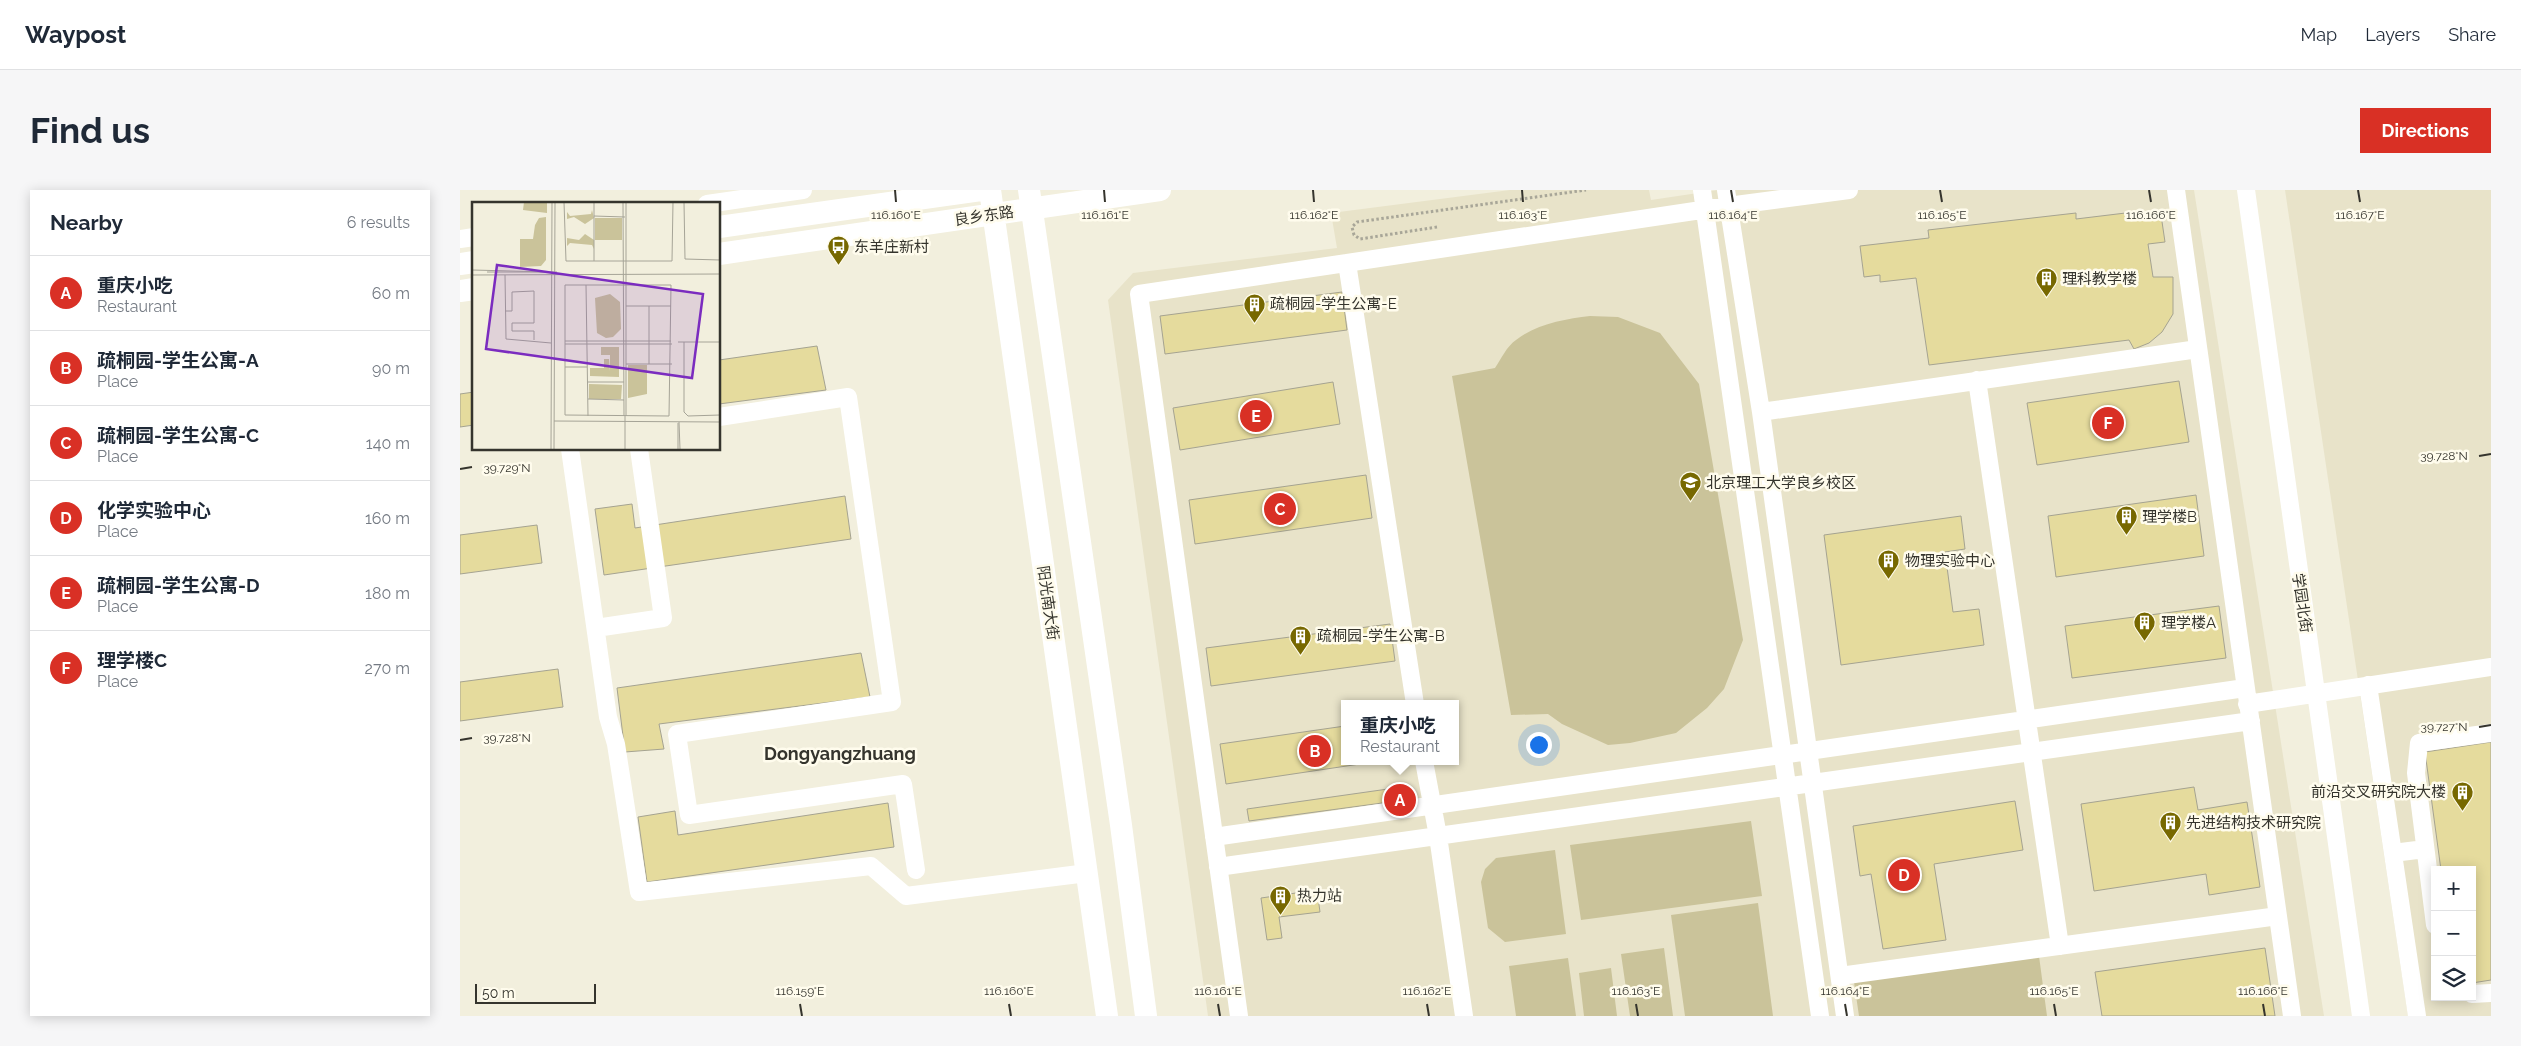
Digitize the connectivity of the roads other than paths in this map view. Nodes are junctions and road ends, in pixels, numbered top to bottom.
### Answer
1 (803, 190) edge
2 (981, 190) edge
3 (990, 190) edge
4 (1160, 190) edge
5 (1849, 190) edge
6 (2176, 190) edge
7 (2246, 190) edge
8 (1703, 197) edge
9 (1727, 198) edge
10 (1030, 199) edge
11 (720, 202) edge
12 (993, 215) junction
13 (720, 227) edge
14 (720, 254) edge
15 (1346, 263) junction
16 (2198, 348) junction
17 (1977, 380) junction
18 (1761, 412) junction
19 (720, 418) edge
20 (570, 450) edge
21 (639, 450) edge
22 (596, 628) junction
23 (2491, 667) edge
24 (2368, 685) junction
25 (2315, 693) junction
26 (2246, 696) junction
27 (1414, 700) edge
28 (2027, 720) junction
29 (2251, 722) junction
30 (2491, 733) edge
31 (1809, 752) junction
32 (2032, 754) junction
33 (1784, 756) junction
34 (1425, 765) edge
35 (1814, 783) junction
36 (1788, 786) junction
37 (1431, 806) junction
38 (1438, 836) junction
39 (1214, 837) junction
40 (2425, 849) junction
41 (2393, 853) junction
42 (1218, 867) junction
43 (916, 870) dead end
44 (1087, 873) junction
45 (2433, 911) edge
46 (2278, 916) junction
47 (2060, 946) junction
48 (1840, 976) junction
49 (2491, 993) edge
50 (2476, 994) edge
51 (1107, 1016) edge
52 (1146, 1016) edge
53 (1239, 1016) edge
54 (1464, 1016) edge
55 (1820, 1016) edge
56 (1845, 1016) edge
57 (2292, 1016) edge
58 (2362, 1016) edge
59 (2417, 1016) edge

1 - 11 street
2 - 13 main road, 良乡东路
3 - 12 main road, 阳光南大街
4 - 10 main road, 良乡东路
5 - 9 street
6 - 16 street
7 - 25 street, 学园北街
8 - 9 street
8 - 15 street
8 - 33 street
9 - 18 street
10 - 12 main road, 良乡东路
10 - 52 main road
12 - 14 main road, 良乡东路
12 - 44 main road, 阳光南大街
15 - 27 street
15 - 39 street
16 - 17 street
16 - 26 street
17 - 18 street
17 - 28 street
18 - 31 street
19 - 43 street
20 - 22 street
21 - 22 street
22 - 44 street
23 - 24 street
24 - 25 street
24 - 41 street
25 - 26 street
25 - 58 street, 学园北街
26 - 28 street
26 - 29 street
28 - 31 street
28 - 32 street
29 - 32 street
29 - 46 street
30 - 40 street
31 - 33 street
31 - 35 street
32 - 35 street
32 - 47 street
33 - 36 street
33 - 37 street
34 - 37 street
35 - 36 street
35 - 48 street
36 - 38 street
36 - 55 street
37 - 38 street
37 - 39 street
38 - 42 street
38 - 54 street
39 - 42 street
40 - 41 street
40 - 45 street
41 - 59 street
42 - 53 street
44 - 51 main road, 阳光南大街
46 - 47 street
46 - 57 street
47 - 48 street
48 - 56 street
49 - 50 street

